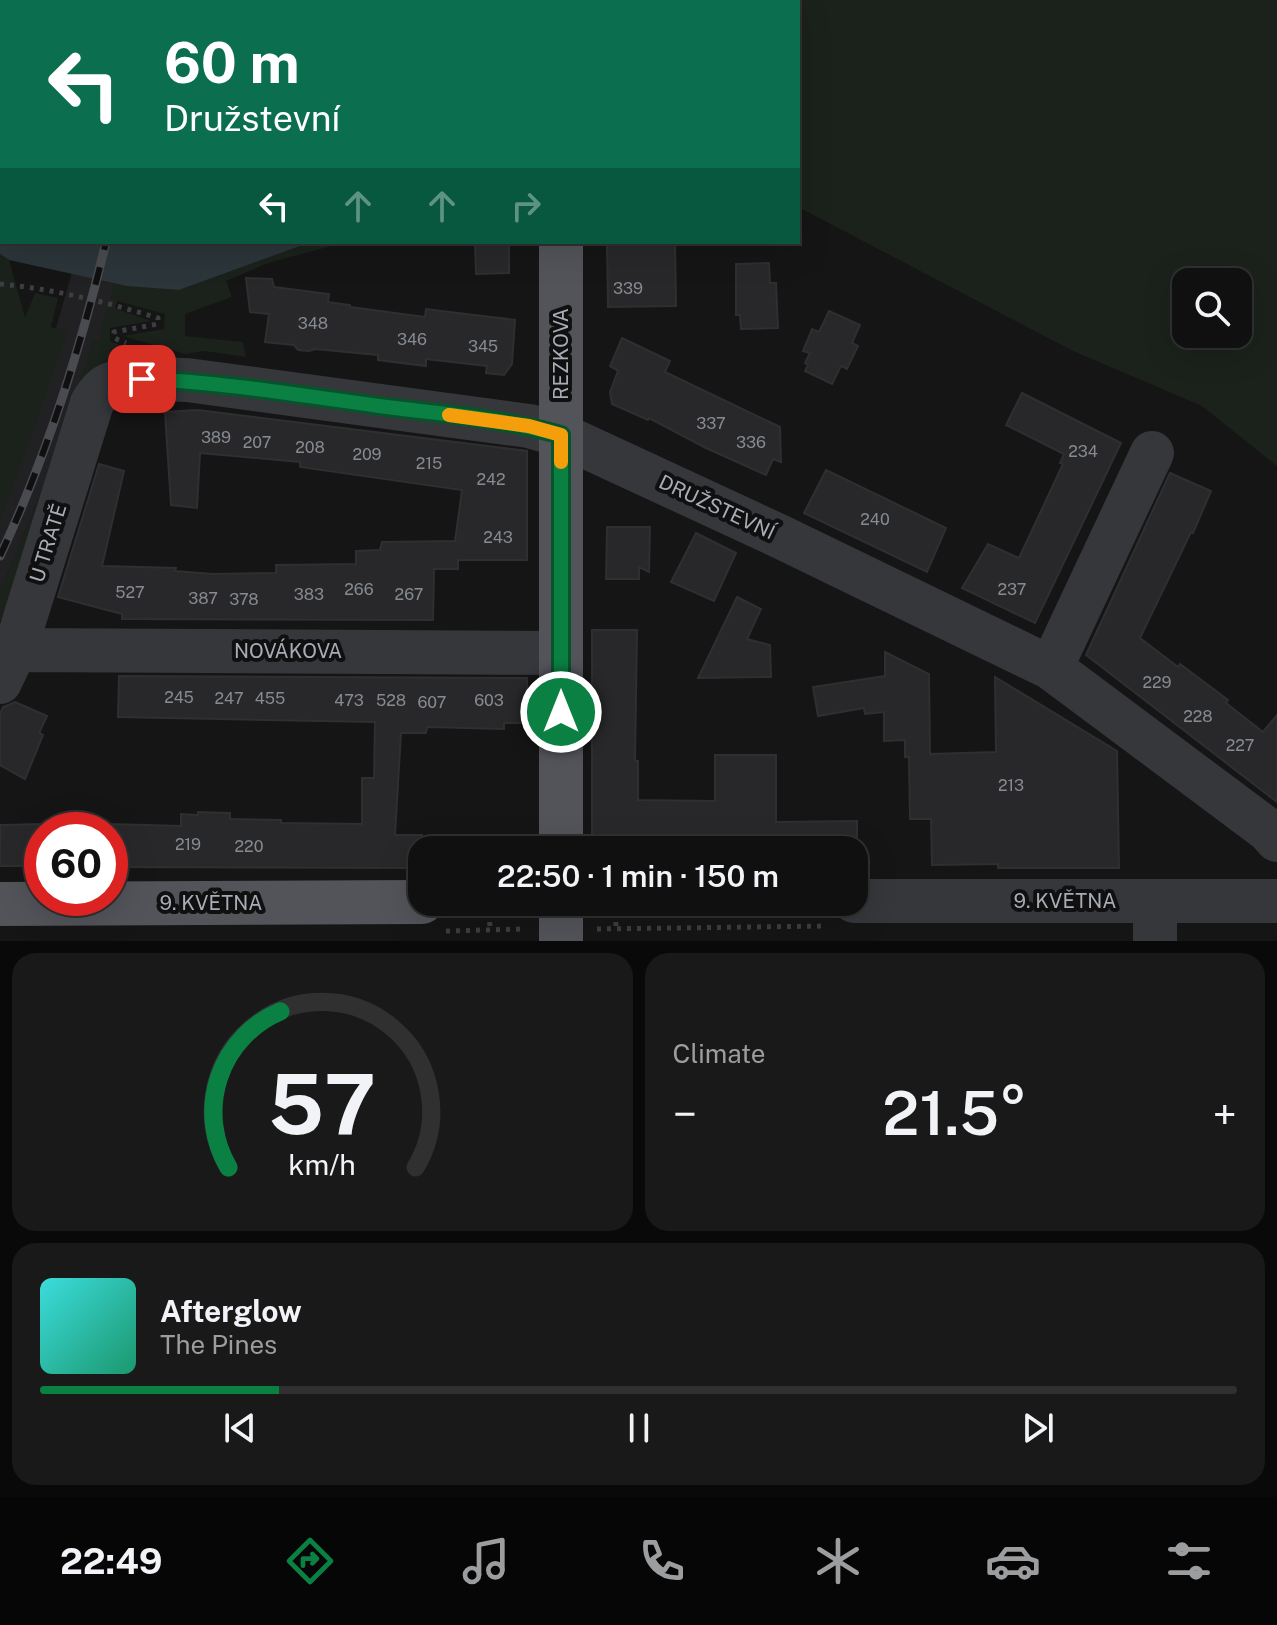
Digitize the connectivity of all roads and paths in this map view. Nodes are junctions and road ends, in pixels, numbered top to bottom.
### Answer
1 (561, 244) edge
2 (0, 284) edge
3 (140, 348) dead end
4 (92, 403) joint
5 (561, 435) junction
6 (1152, 453) dead end
7 (561, 653) junction
8 (8, 666) edge
9 (1051, 668) junction
10 (561, 836) edge
11 (1277, 840) edge
12 (1277, 901) edge
13 (408, 902) edge
14 (868, 902) edge
15 (0, 904) edge
16 (490, 916) edge
17 (554, 916) edge
18 (616, 916) edge
19 (1155, 921) edge
20 (616, 927) dead end
21 (545, 936) edge

1 - 5 main road, REZKOVA
2 - 3 path
4 - 5 street, DRUŽSTEVNÍ
4 - 8 street, U TRATĚ
5 - 7 main road, REZKOVA
5 - 9 street, DRUŽSTEVNÍ
6 - 9 street
7 - 8 street, NOVÁKOVA
7 - 10 main road, REZKOVA
9 - 11 street, DRUŽSTEVNÍ
12 - 19 street, 9. KVĚTNA
13 - 15 main road, 9. KVĚTNA
14 - 19 street, 9. KVĚTNA
16 - 21 path
17 - 21 main road
18 - 20 path

